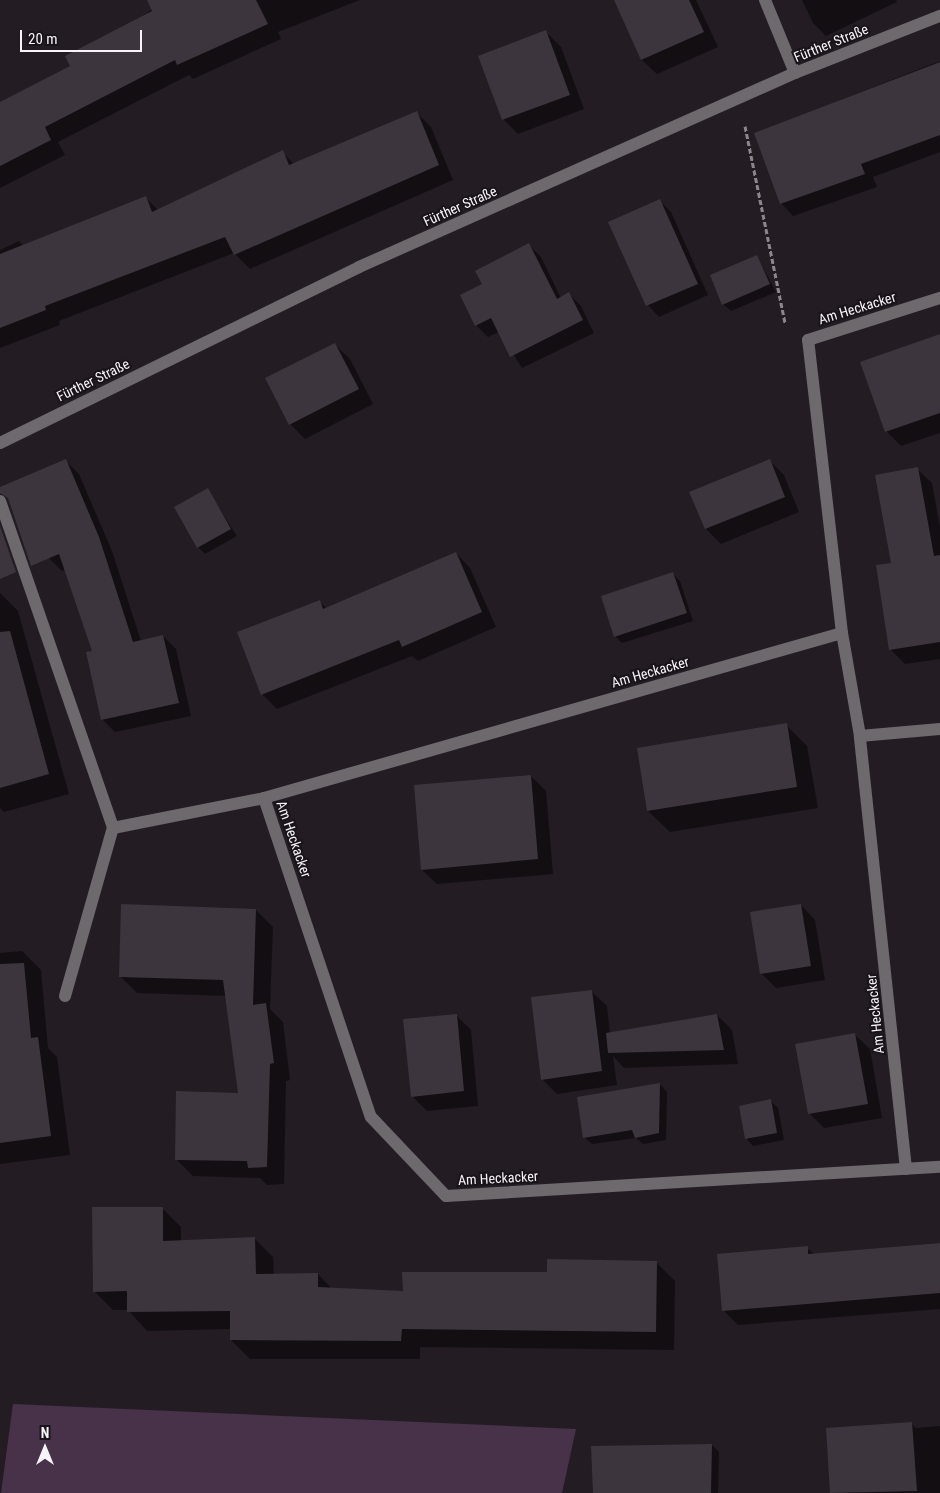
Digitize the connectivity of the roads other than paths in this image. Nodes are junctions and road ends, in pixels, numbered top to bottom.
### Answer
1 (765, 0) edge
2 (940, 16) edge
3 (795, 73) junction
4 (940, 298) edge
5 (0, 442) edge
6 (0, 501) edge
7 (842, 633) junction
8 (940, 729) edge
9 (860, 736) junction
10 (264, 798) junction
11 (113, 828) junction
12 (65, 996) dead end
13 (940, 1167) edge
14 (906, 1169) junction

1 - 3 street
2 - 3 street, Fürther Straße
3 - 5 street, Fürther Straße
4 - 7 street, Am Heckacker
6 - 11 street
7 - 9 street, Am Heckacker
7 - 10 street, Am Heckacker
8 - 9 street
9 - 14 street, Am Heckacker
10 - 11 street, Am Heckacker
10 - 14 street, Am Heckacker
11 - 12 street
13 - 14 street, Am Heckacker

